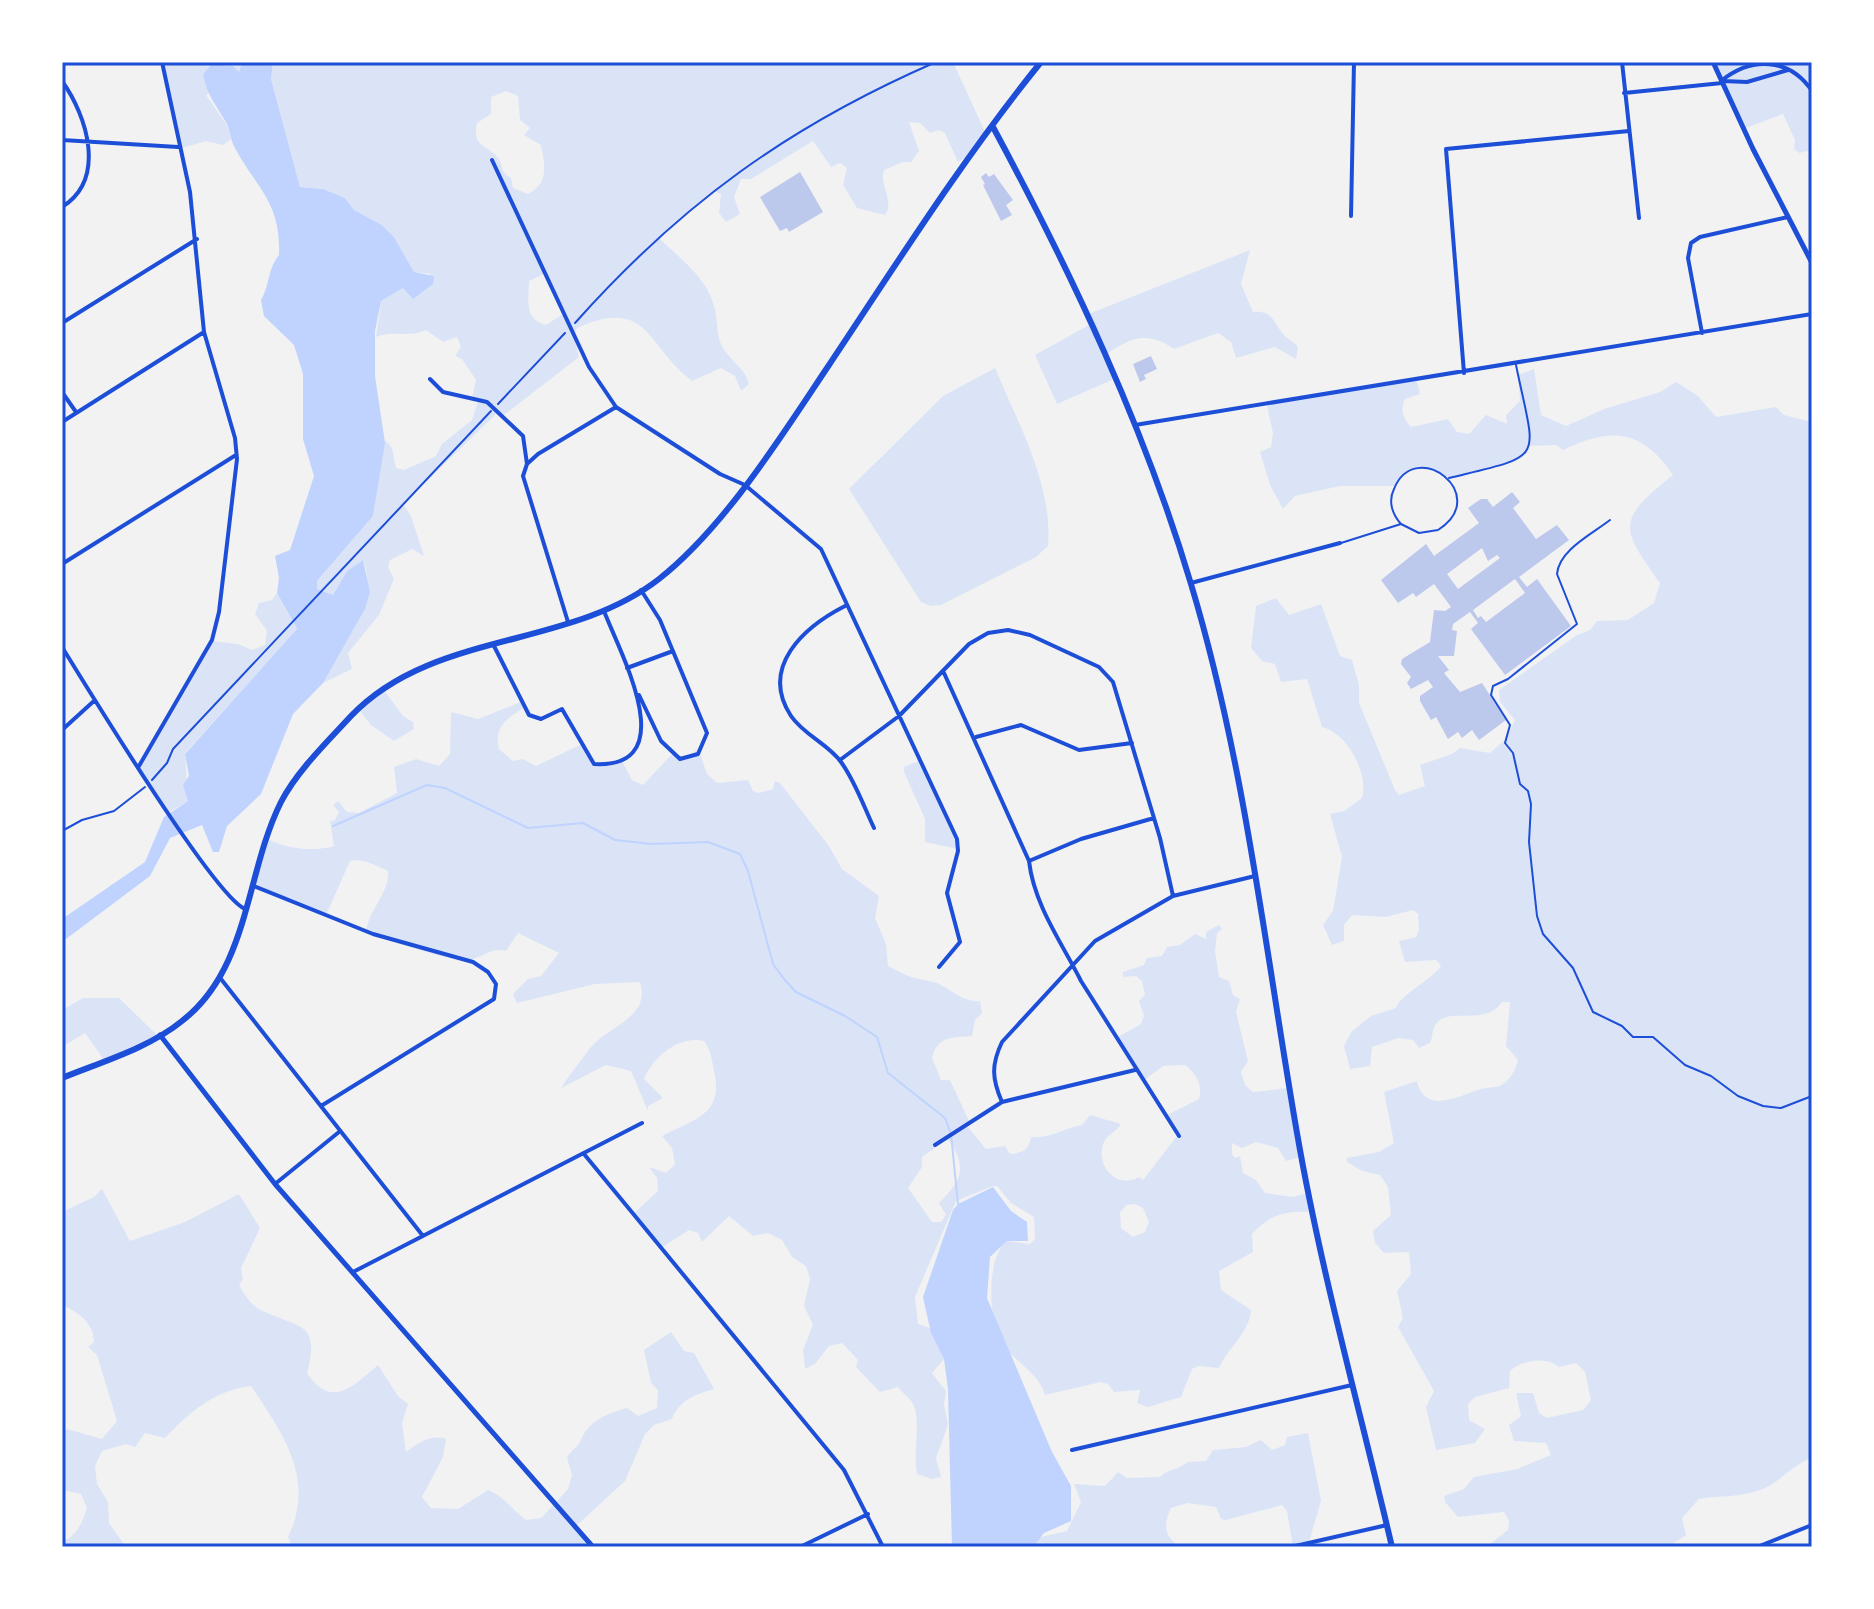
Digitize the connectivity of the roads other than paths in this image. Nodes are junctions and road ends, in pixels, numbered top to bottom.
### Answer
1 (162, 62) edge
2 (1041, 62) edge
3 (1354, 62) edge
4 (1622, 62) edge
5 (1713, 62) edge
6 (1790, 70) junction
7 (62, 81) edge
8 (1721, 82) junction
9 (1812, 91) edge
10 (1624, 93) junction
11 (993, 127) junction
12 (1629, 131) junction
13 (62, 140) edge
14 (86, 144) junction
15 (178, 147) junction
16 (492, 160) dead end
17 (62, 207) edge
18 (1351, 216) dead end
19 (1788, 217) junction
20 (1639, 218) dead end
21 (197, 239) junction
22 (1812, 263) edge
23 (1812, 314) edge
24 (62, 323) edge
25 (204, 332) junction
26 (1702, 333) junction
27 (1516, 364) junction
28 (1464, 373) junction
29 (430, 379) dead end
30 (62, 392) edge
31 (616, 407) junction
32 (76, 412) junction
33 (62, 422) edge
34 (1135, 425) junction
35 (237, 455) junction
36 (527, 464) junction
37 (1448, 479) junction
38 (745, 485) junction
39 (1401, 524) junction
40 (1340, 543) joint
41 (62, 564) edge
42 (1191, 583) junction
43 (641, 590) junction
44 (845, 606) junction
45 (604, 611) junction
46 (568, 622) junction
47 (493, 644) junction
48 (62, 647) edge
49 (673, 651) junction
50 (627, 668) junction
51 (944, 672) junction
52 (637, 693) junction
53 (95, 700) junction
54 (899, 716) junction
55 (62, 730) edge
56 (976, 737) junction
57 (1132, 743) junction
58 (840, 760) junction
59 (139, 766) junction
60 (1154, 818) junction
61 (874, 828) dead end
62 (1029, 861) junction
63 (1255, 876) junction
64 (254, 886) junction
65 (1173, 896) junction
66 (246, 909) junction
67 (1073, 963) junction
68 (939, 967) dead end
69 (221, 979) junction
70 (160, 1035) junction
71 (1135, 1070) junction
72 (62, 1078) edge
73 (1002, 1102) junction
74 (321, 1106) junction
75 (642, 1123) dead end
76 (339, 1132) junction
77 (1179, 1136) dead end
78 (935, 1145) dead end
79 (584, 1154) junction
80 (275, 1184) junction
81 (423, 1236) junction
82 (351, 1273) junction
83 (1354, 1384) junction
84 (1072, 1450) dead end
85 (868, 1514) junction
86 (1387, 1525) junction
87 (1812, 1525) edge
88 (593, 1547) edge
89 (800, 1547) edge
90 (883, 1547) edge
91 (1291, 1547) edge
92 (1392, 1547) edge
93 (1757, 1547) edge

1 - 15 street
2 - 11 main road
3 - 18 street
4 - 10 street
5 - 8 street
6 - 8 street
6 - 8 street
6 - 9 street
7 - 14 street
8 - 10 street
8 - 19 street
10 - 12 street
11 - 34 main road
11 - 38 main road
12 - 20 street
12 - 28 street
13 - 14 street
14 - 15 street
14 - 17 street
15 - 21 street
16 - 31 street
19 - 22 street
19 - 26 street
21 - 24 street
21 - 25 street
23 - 26 street
25 - 32 street
25 - 35 street
26 - 27 street
27 - 28 street
27 - 37 lane
28 - 34 street
29 - 36 street
30 - 32 street
31 - 36 street
31 - 38 street
32 - 33 street
34 - 42 main road
35 - 41 street
35 - 59 street
36 - 46 street
37 - 39 lane
37 - 39 lane
38 - 43 main road
38 - 44 street
39 - 40 lane
40 - 42 street
42 - 63 main road
43 - 45 main road
43 - 49 street
44 - 54 street
44 - 58 street
45 - 46 main road
45 - 50 street
46 - 47 main road
47 - 52 street
47 - 64 main road
48 - 53 street
49 - 50 street
49 - 52 street
50 - 52 street
51 - 54 street
51 - 56 street
51 - 57 street
53 - 55 street
53 - 59 street
54 - 58 street
54 - 68 street
56 - 57 street
56 - 62 street
57 - 60 street
58 - 61 street
59 - 66 street
60 - 62 street
60 - 65 street
62 - 67 street
63 - 65 street
63 - 83 main road
64 - 66 main road
64 - 74 street
65 - 67 street
66 - 69 main road
67 - 71 street
67 - 73 street
69 - 70 main road
69 - 74 street
70 - 72 main road
70 - 80 street
71 - 73 street
71 - 77 street
73 - 78 street
74 - 76 street
75 - 79 street
76 - 80 street
76 - 81 street
79 - 81 street
79 - 85 street
80 - 82 street
81 - 82 street
82 - 88 street
83 - 84 street
83 - 86 main road
85 - 89 street
85 - 90 street
86 - 91 street
86 - 92 main road
87 - 93 street

